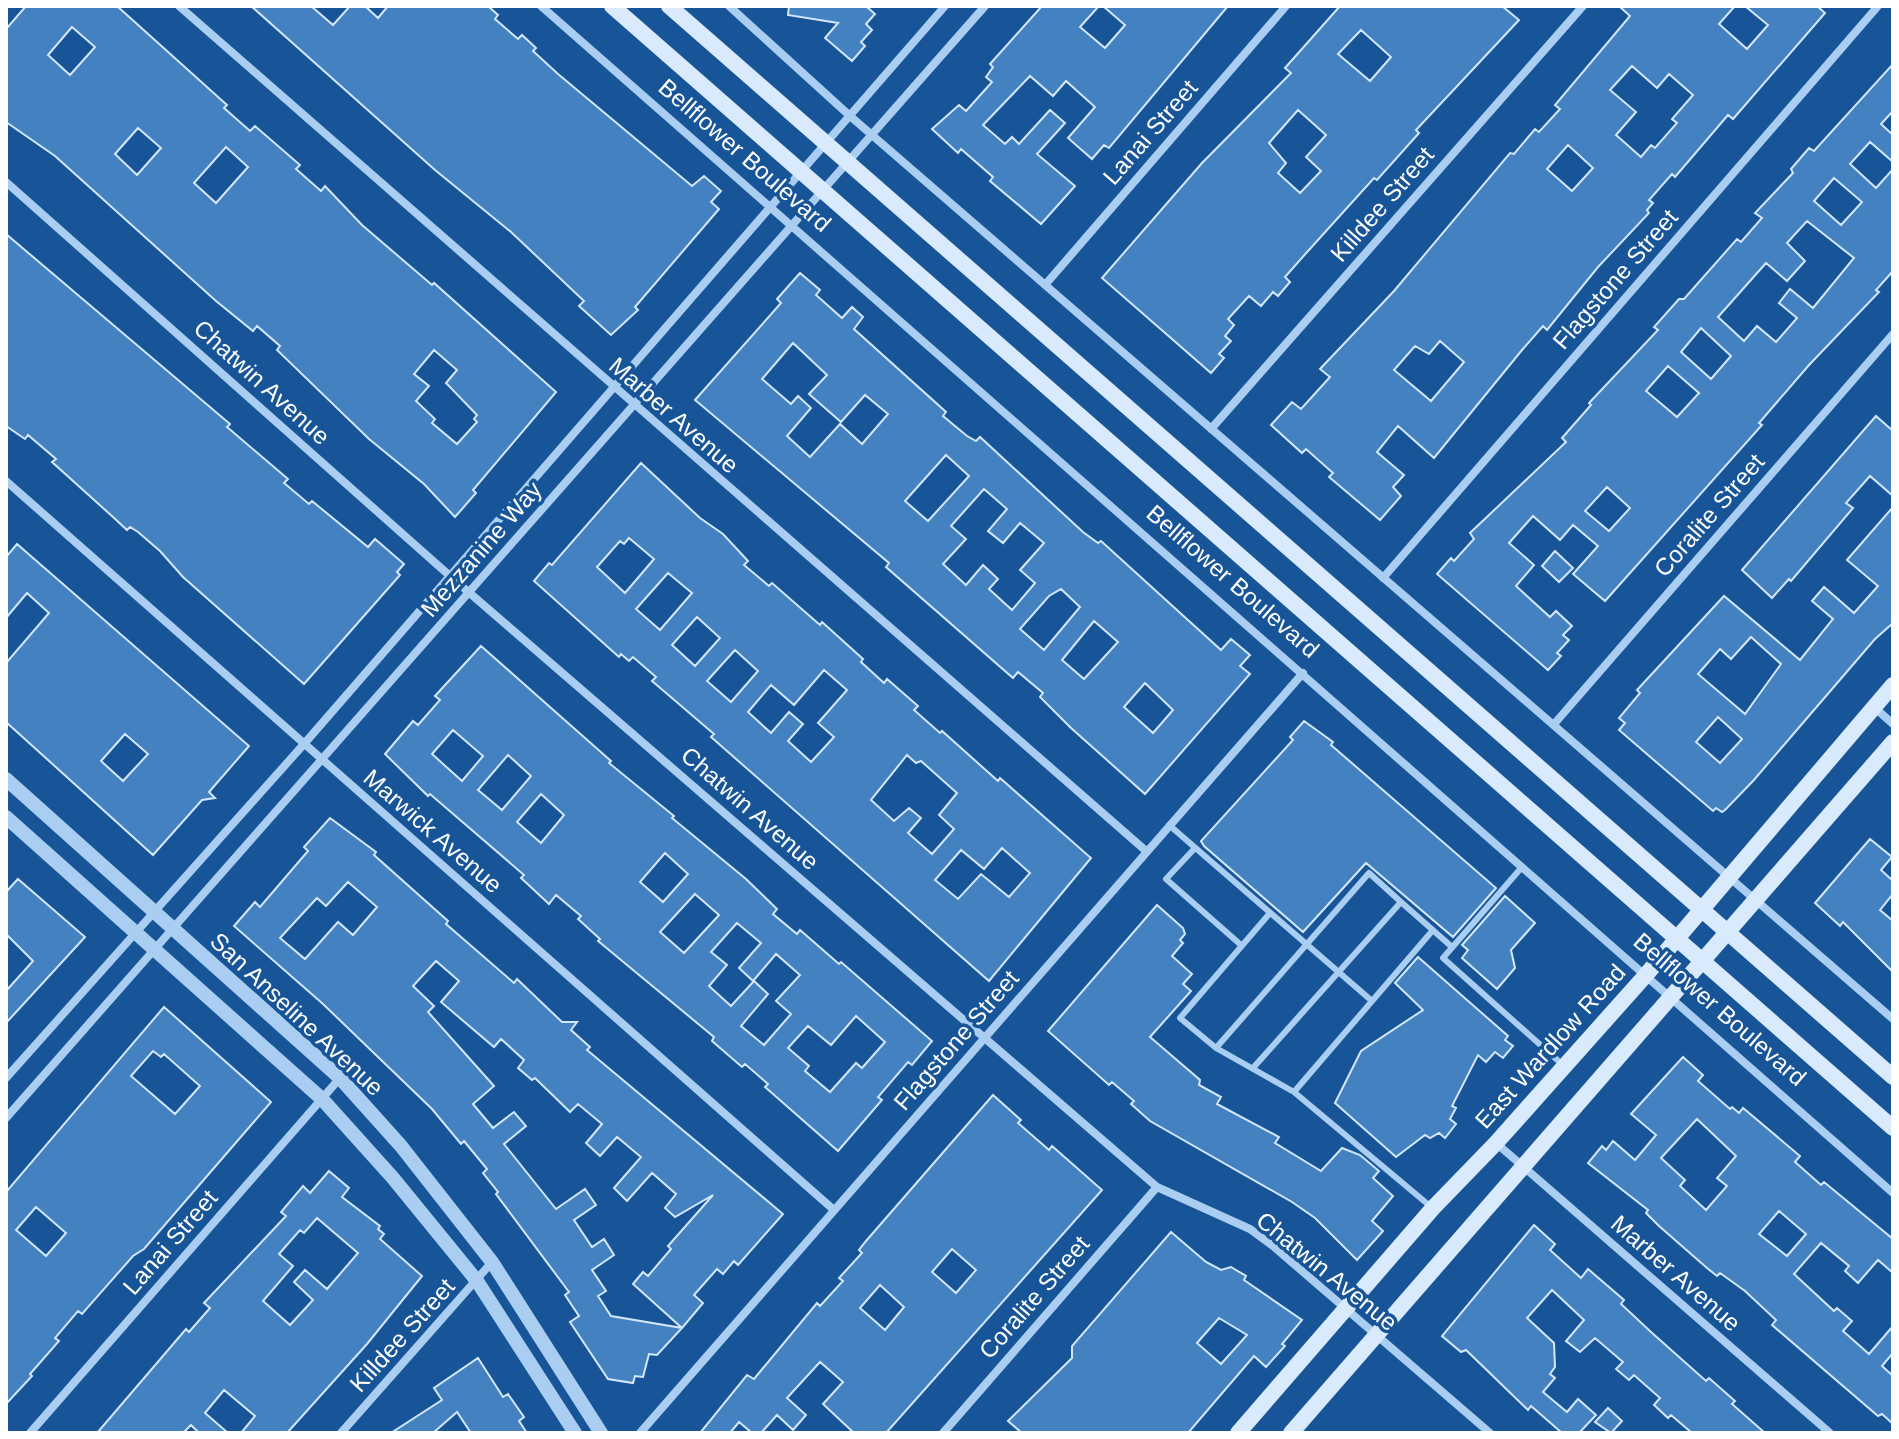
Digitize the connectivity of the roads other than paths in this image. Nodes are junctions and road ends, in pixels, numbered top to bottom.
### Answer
1 (179, 6) edge
2 (541, 6) edge
3 (612, 6) edge
4 (669, 6) edge
5 (729, 6) edge
6 (945, 6) edge
7 (985, 6) edge
8 (1286, 6) edge
9 (1583, 6) edge
10 (1878, 6) edge
11 (850, 116) junction
12 (872, 134) junction
13 (826, 143) junction
14 (848, 162) junction
15 (801, 172) junction
16 (6, 182) edge
17 (823, 191) junction
18 (769, 208) junction
19 (791, 227) junction
20 (1045, 285) junction
21 (1893, 334) edge
22 (613, 389) junction
23 (633, 406) junction
24 (1211, 429) junction
25 (6, 481) edge
26 (450, 576) junction
27 (1383, 578) junction
28 (470, 593) junction
29 (1303, 673) junction
30 (1893, 685) edge
31 (1874, 707) junction
32 (1555, 723) junction
33 (1893, 724) edge
34 (1893, 742) edge
35 (304, 744) junction
36 (322, 760) junction
37 (6, 779) edge
38 (6, 817) edge
39 (1168, 824) junction
40 (1195, 848) junction
41 (1145, 850) junction
42 (1522, 867) junction
43 (1728, 875) junction
44 (1758, 900) junction
45 (1401, 902) junction
46 (1699, 909) junction
47 (153, 911) junction
48 (1270, 913) junction
49 (172, 928) junction
50 (1433, 930) junction
51 (134, 932) junction
52 (1728, 934) junction
53 (1675, 937) junction
54 (1307, 944) junction
55 (1241, 945) junction
56 (1452, 947) junction
57 (153, 949) junction
58 (1705, 962) junction
59 (1339, 972) junction
60 (1645, 976) junction
61 (1671, 999) junction
62 (1372, 1001) junction
63 (1893, 1019) edge
64 (986, 1037) junction
65 (1216, 1048) junction
66 (1564, 1066) junction
67 (1253, 1068) junction
68 (1893, 1077) edge
69 (6, 1078) edge
70 (340, 1078) junction
71 (1294, 1092) junction
72 (322, 1099) junction
73 (6, 1118) edge
74 (1893, 1128) edge
75 (1496, 1143) junction
76 (1523, 1166) junction
77 (1157, 1187) junction
78 (1893, 1193) edge
79 (1433, 1208) junction
80 (834, 1210) junction
81 (492, 1262) junction
82 (477, 1281) junction
83 (1346, 1308) junction
84 (1376, 1335) junction
85 (30, 1433) edge
86 (341, 1433) edge
87 (575, 1433) edge
88 (601, 1433) edge
89 (640, 1433) edge
90 (943, 1433) edge
91 (1238, 1433) edge
92 (1291, 1433) edge
93 (1490, 1433) edge
94 (1830, 1433) edge

1 - 22 street, Marber Avenue
2 - 18 street, Bellflower Boulevard
3 - 15 main road, Bellflower Boulevard
4 - 13 main road
5 - 11 street
6 - 11 street, Mezzanine Way
7 - 12 street, Mezzanine Way
8 - 20 street, Lanai Street
9 - 24 street, Killdee Street
10 - 27 street, Flagstone Street
11 - 12 street
11 - 13 street, Mezzanine Way
12 - 14 street, Mezzanine Way
12 - 20 street
13 - 14 main road
13 - 15 street, Mezzanine Way
14 - 17 street, Mezzanine Way
14 - 46 main road
15 - 17 main road, Bellflower Boulevard
15 - 18 street, Mezzanine Way
16 - 26 street, Chatwin Avenue
17 - 19 street, Mezzanine Way
17 - 53 main road, Bellflower Boulevard
18 - 19 street, Bellflower Boulevard
18 - 22 street, Mezzanine Way
19 - 23 street, Mezzanine Way
19 - 29 street, Bellflower Boulevard
20 - 24 street
21 - 32 street, Coralite Street
22 - 23 street, Marber Avenue
22 - 26 street, Mezzanine Way
23 - 28 street, Mezzanine Way
23 - 41 street, Marber Avenue
24 - 27 street
25 - 35 street, Marwick Avenue
26 - 28 street, Chatwin Avenue
26 - 35 street, Mezzanine Way
27 - 32 street
28 - 36 street, Mezzanine Way
28 - 64 street, Chatwin Avenue
29 - 39 street, Flagstone Street
29 - 42 street, Bellflower Boulevard
30 - 31 main road, East Wardlow Road
31 - 33 street
31 - 43 main road, East Wardlow Road
32 - 43 street
34 - 44 main road
35 - 36 street, Marwick Avenue
35 - 47 street, Mezzanine Way
36 - 49 street, Mezzanine Way
36 - 80 street, Marwick Avenue
37 - 47 street, San Anseline Avenue
38 - 51 street, San Anseline Avenue
39 - 40 lane
39 - 41 street, Flagstone Street
40 - 48 lane
40 - 55 lane
41 - 64 street, Flagstone Street
42 - 56 lane
42 - 60 street, Bellflower Boulevard
43 - 44 street
43 - 46 main road, East Wardlow Road
44 - 52 main road
44 - 63 street
45 - 50 lane
45 - 54 lane
45 - 59 lane
46 - 52 main road
46 - 53 main road, East Wardlow Road
47 - 49 street, San Anseline Avenue
47 - 51 street, Mezzanine Way
48 - 54 lane
48 - 55 lane
49 - 57 street, Mezzanine Way
49 - 70 street, San Anseline Avenue
50 - 56 lane
50 - 62 lane
51 - 57 street, San Anseline Avenue
51 - 69 street, Mezzanine Way
52 - 58 main road
52 - 68 main road
53 - 58 main road, Bellflower Boulevard
53 - 60 main road, East Wardlow Road
54 - 59 lane
54 - 65 lane
55 - 65 lane
56 - 66 lane
57 - 72 street, San Anseline Avenue
57 - 73 street, Mezzanine Way
58 - 61 main road
58 - 74 main road, Bellflower Boulevard
59 - 62 lane
59 - 67 lane
60 - 61 street, Bellflower Boulevard
60 - 66 main road, East Wardlow Road
61 - 76 main road
61 - 78 street, Bellflower Boulevard
62 - 71 lane
64 - 77 street, Chatwin Avenue
64 - 80 street, Flagstone Street
65 - 67 lane
66 - 75 main road, East Wardlow Road
67 - 71 lane
70 - 72 street, Lanai Street
70 - 81 street, San Anseline Avenue
71 - 79 lane
72 - 82 street, San Anseline Avenue
72 - 85 street, Lanai Street
75 - 76 street, Marber Avenue
75 - 79 main road, East Wardlow Road
76 - 84 main road
76 - 94 street, Marber Avenue
77 - 83 street, Chatwin Avenue
77 - 90 street, Coralite Street
79 - 83 main road, East Wardlow Road
80 - 89 street, Flagstone Street
81 - 82 street, Killdee Street
81 - 88 street, San Anseline Avenue
82 - 86 street, Killdee Street
82 - 87 street, San Anseline Avenue
83 - 84 street, Chatwin Avenue
83 - 91 main road, East Wardlow Road
84 - 92 main road
84 - 93 street, Chatwin Avenue

